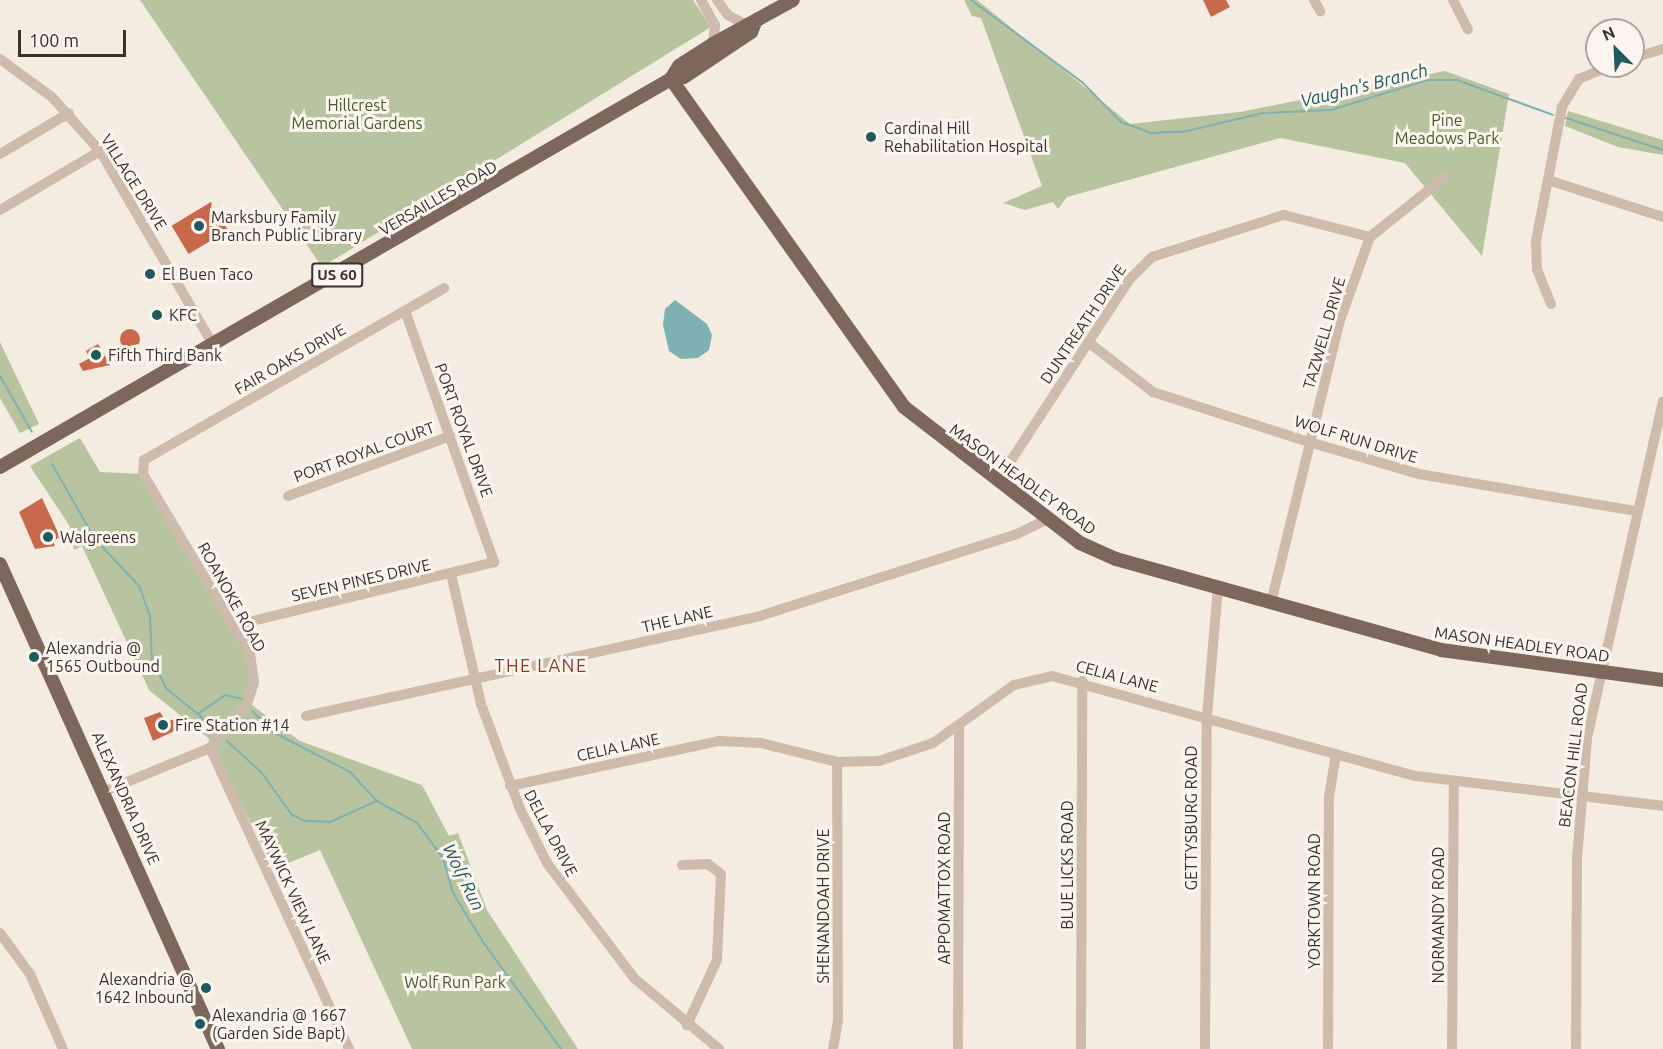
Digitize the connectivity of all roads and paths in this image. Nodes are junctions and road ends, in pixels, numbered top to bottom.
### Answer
1 (701, 0) edge
2 (717, 0) edge
3 (793, 0) edge
4 (1314, 0) edge
5 (1454, 0) edge
6 (1320, 11) dead end
7 (749, 24) junction
8 (1468, 29) dead end
9 (713, 44) junction
10 (1663, 49) edge
11 (1645, 54) edge
12 (2, 62) edge
13 (1585, 76) edge
14 (671, 79) junction
15 (69, 113) junction
16 (100, 152) junction
17 (0, 154) edge
18 (1445, 177) dead end
19 (1548, 180) junction
20 (1, 207) edge
21 (1663, 217) edge
22 (1370, 237) junction
23 (444, 288) dead end
24 (1551, 304) dead end
25 (405, 311) junction
26 (1088, 342) junction
27 (213, 344) junction
28 (1663, 401) edge
29 (450, 436) junction
30 (1309, 442) junction
31 (150, 456) joint
32 (0, 467) edge
33 (997, 482) junction
34 (288, 496) dead end
35 (1635, 511) junction
36 (1046, 520) junction
37 (495, 560) joint
38 (0, 564) edge
39 (451, 574) junction
40 (1218, 588) junction
41 (1271, 603) junction
42 (232, 626) junction
43 (1598, 672) junction
44 (474, 680) junction
45 (1663, 680) edge
46 (1082, 681) junction
47 (306, 716) dead end
48 (1207, 716) junction
49 (959, 728) junction
50 (210, 748) junction
51 (1336, 754) junction
52 (837, 762) junction
53 (1454, 781) junction
54 (510, 786) junction
55 (105, 791) junction
56 (1580, 796) junction
57 (1663, 806) edge
58 (682, 865) dead end
59 (0, 933) edge
60 (687, 1025) junction
61 (63, 1049) edge
62 (218, 1049) edge
63 (349, 1049) edge
64 (719, 1049) edge
65 (833, 1049) edge
66 (958, 1049) edge
67 (1081, 1049) edge
68 (1205, 1049) edge
69 (1328, 1049) edge
70 (1452, 1049) edge
71 (1576, 1049) edge

1 - 9 street
2 - 7 street
3 - 7 main road, VERSAILLES ROAD / US 60
4 - 6 street
5 - 8 street
7 - 9 main road, VERSAILLES ROAD / US 60
7 - 14 main road, VERSAILLES ROAD / US 60
9 - 14 main road, VERSAILLES ROAD / US 60
10 - 11 street
12 - 15 street, VILLAGE DRIVE
13 - 19 street
14 - 27 main road, VERSAILLES ROAD / US 60
14 - 33 main road, MASON HEADLEY ROAD
15 - 16 street, VILLAGE DRIVE
15 - 17 street
16 - 20 street
16 - 27 street, VILLAGE DRIVE
18 - 22 street
19 - 21 street
19 - 24 street
22 - 26 street, DUNTREATH DRIVE
22 - 30 street, TAZWELL DRIVE
23 - 25 street, FAIR OAKS DRIVE
25 - 29 street, PORT ROYAL DRIVE
25 - 31 street, FAIR OAKS DRIVE
26 - 30 street, WOLF RUN DRIVE
26 - 33 street, DUNTREATH DRIVE
27 - 32 main road, VERSAILLES ROAD / US 60
28 - 35 street, BEACON HILL ROAD
29 - 34 street, PORT ROYAL COURT
29 - 37 street, PORT ROYAL DRIVE
30 - 35 street, WOLF RUN DRIVE
30 - 41 street, TAZWELL DRIVE
31 - 42 street, ROANOKE ROAD
33 - 36 main road, MASON HEADLEY ROAD
35 - 43 street, BEACON HILL ROAD
36 - 40 main road, MASON HEADLEY ROAD
36 - 44 street, THE LANE
37 - 39 street, SEVEN PINES DRIVE
38 - 55 main road, ALEXANDRIA DRIVE
39 - 42 street, SEVEN PINES DRIVE
39 - 44 street, DELLA DRIVE
40 - 41 main road, MASON HEADLEY ROAD
40 - 48 street, GETTYSBURG ROAD
41 - 43 main road, MASON HEADLEY ROAD
42 - 50 street, ROANOKE ROAD
43 - 45 main road, MASON HEADLEY ROAD
43 - 56 street, BEACON HILL ROAD
44 - 47 street, THE LANE
44 - 54 street, DELLA DRIVE
46 - 48 street, CELIA LANE
46 - 49 street, CELIA LANE
46 - 67 street, BLUE LICKS ROAD
48 - 51 street, CELIA LANE
48 - 68 street, GETTYSBURG ROAD
49 - 52 street, CELIA LANE
49 - 66 street, APPOMATTOX ROAD
50 - 55 street
50 - 63 street, MAYWICK VIEW LANE
51 - 53 street, CELIA LANE
51 - 69 street, YORKTOWN ROAD
52 - 54 street, CELIA LANE
52 - 65 street, SHENANDOAH DRIVE
53 - 56 street, CELIA LANE
53 - 70 street, NORMANDY ROAD
54 - 60 street, DELLA DRIVE
55 - 62 main road, ALEXANDRIA DRIVE
56 - 57 street, CELIA LANE
56 - 71 street, BEACON HILL ROAD
58 - 60 street
59 - 61 street
60 - 64 street, DELLA DRIVE

